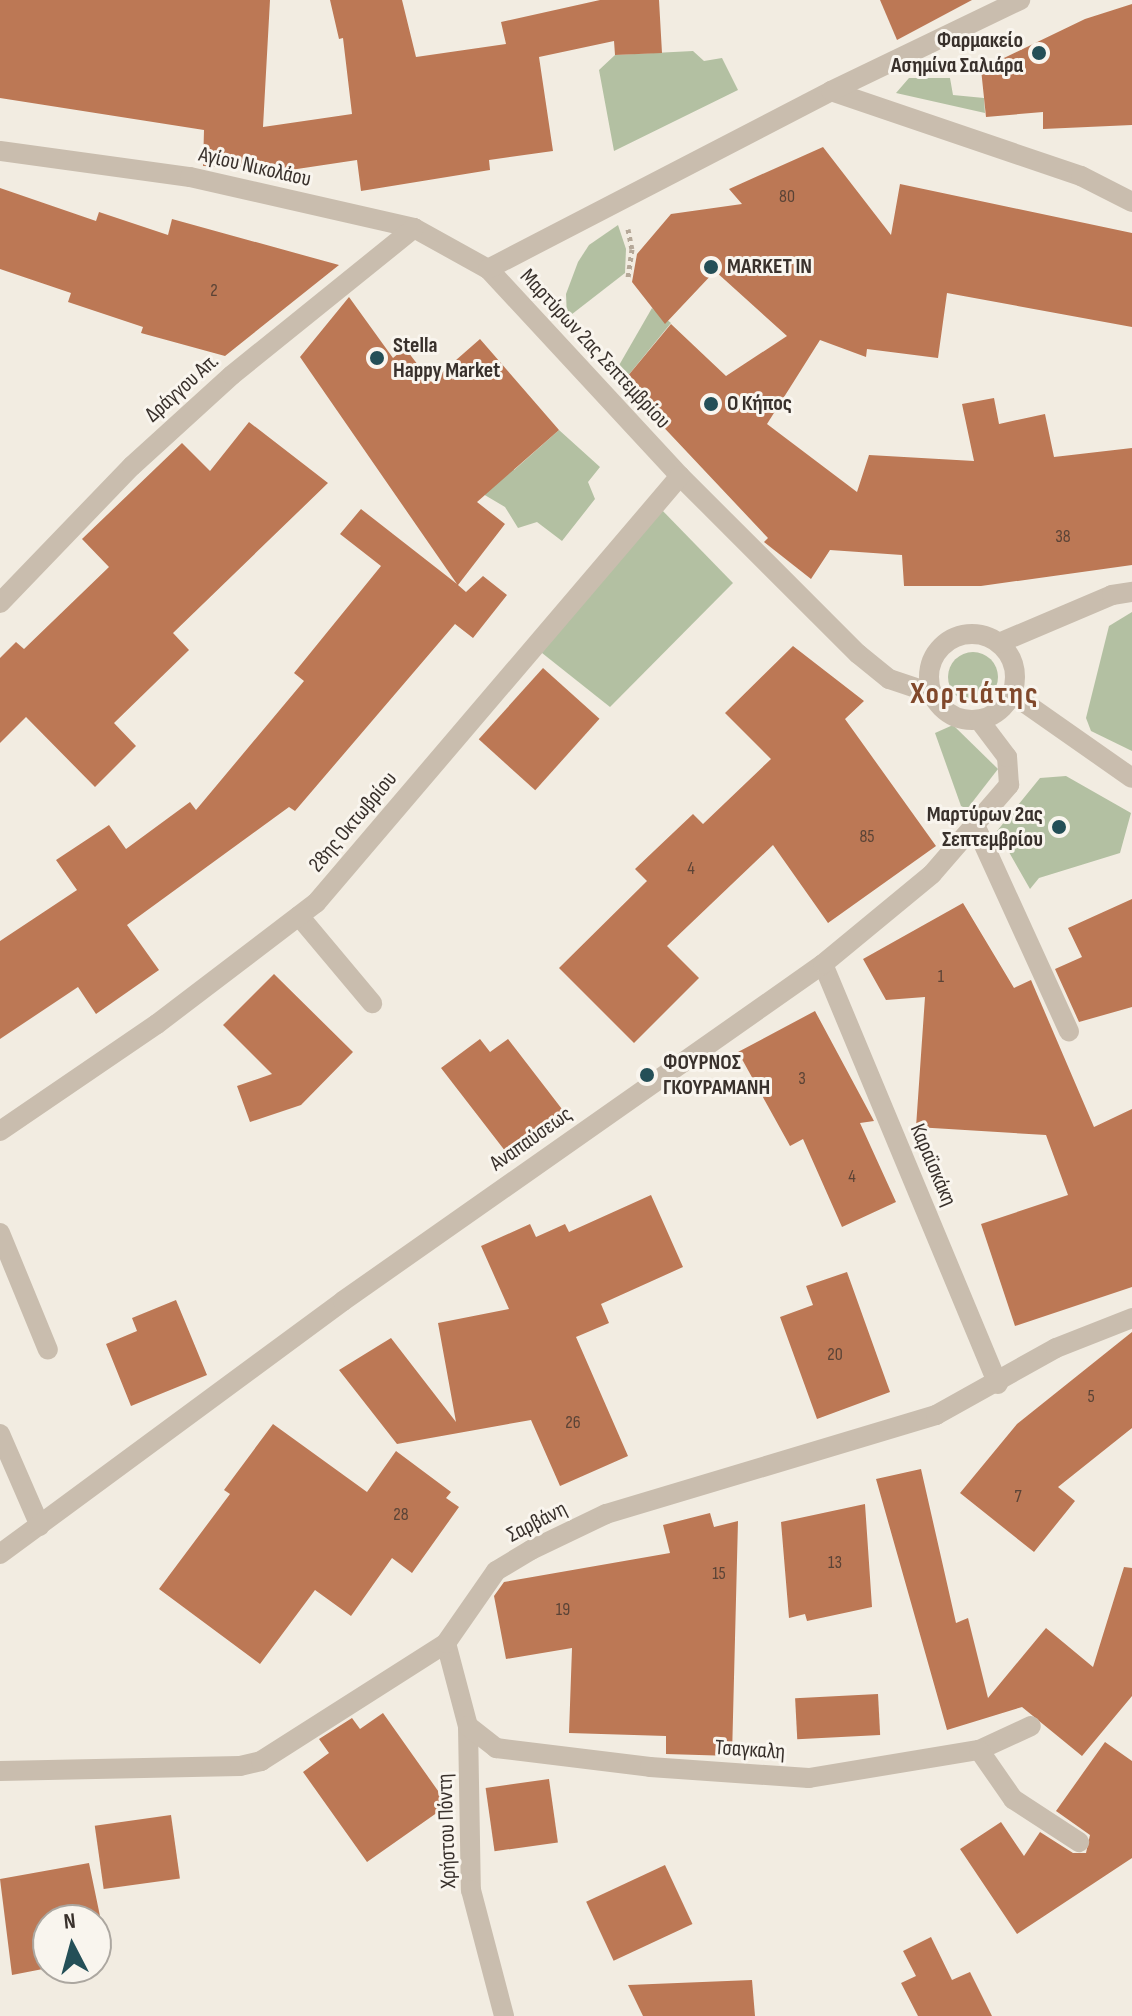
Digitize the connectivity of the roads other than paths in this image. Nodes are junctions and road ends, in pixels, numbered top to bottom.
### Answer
1 (1020, 0) edge
2 (831, 91) junction
3 (0, 151) edge
4 (1132, 202) edge
5 (414, 228) junction
6 (488, 269) junction
7 (680, 476) junction
8 (1132, 592) edge
9 (0, 603) edge
10 (999, 643) junction
11 (931, 693) junction
12 (1012, 694) junction
13 (979, 720) junction
14 (1132, 778) edge
15 (974, 823) junction
16 (299, 916) junction
17 (823, 964) junction
18 (372, 1003) dead end
19 (1069, 1031) dead end
20 (0, 1131) edge
21 (0, 1233) edge
22 (1132, 1318) edge
23 (48, 1350) dead end
24 (998, 1384) junction
25 (0, 1434) edge
26 (40, 1526) junction
27 (0, 1554) edge
28 (446, 1643) junction
29 (468, 1726) junction
30 (1031, 1726) dead end
31 (979, 1750) junction
32 (0, 1771) edge
33 (1079, 1842) dead end
34 (504, 2016) edge

1 - 2 street, Μαρτύρων 2ας Σεπτεμβρίου
2 - 4 street
2 - 6 street, Μαρτύρων 2ας Σεπτεμβρίου
3 - 5 street, Αγίου Νικολάου
5 - 6 street, Αγίου Νικολάου
5 - 9 street, Δράγγου Απ.
6 - 7 street, Μαρτύρων 2ας Σεπτεμβρίου
7 - 11 street, Μαρτύρων 2ας Σεπτεμβρίου
7 - 16 street, 28ης Οκτωβρίου
8 - 10 street
10 - 11 street
10 - 12 street
11 - 13 street
12 - 13 street
12 - 14 street
13 - 15 street, Αναπαύσεως
15 - 17 street, Αναπαύσεως
15 - 19 street
16 - 18 street
16 - 20 street, 28ης Οκτωβρίου
17 - 24 street, Καραϊσκάκη
17 - 26 street, Αναπαύσεως
21 - 23 street
22 - 24 street, Σαρβάνη
24 - 28 street, Σαρβάνη
25 - 26 street
26 - 27 street, Αναπαύσεως
28 - 29 street, Χρήστου Πόντη
28 - 32 street, Σαρβάνη
29 - 31 street, Τσαγκαλη
29 - 34 street, Χρήστου Πόντη
30 - 31 street, Τσαγκαλη
31 - 33 street

